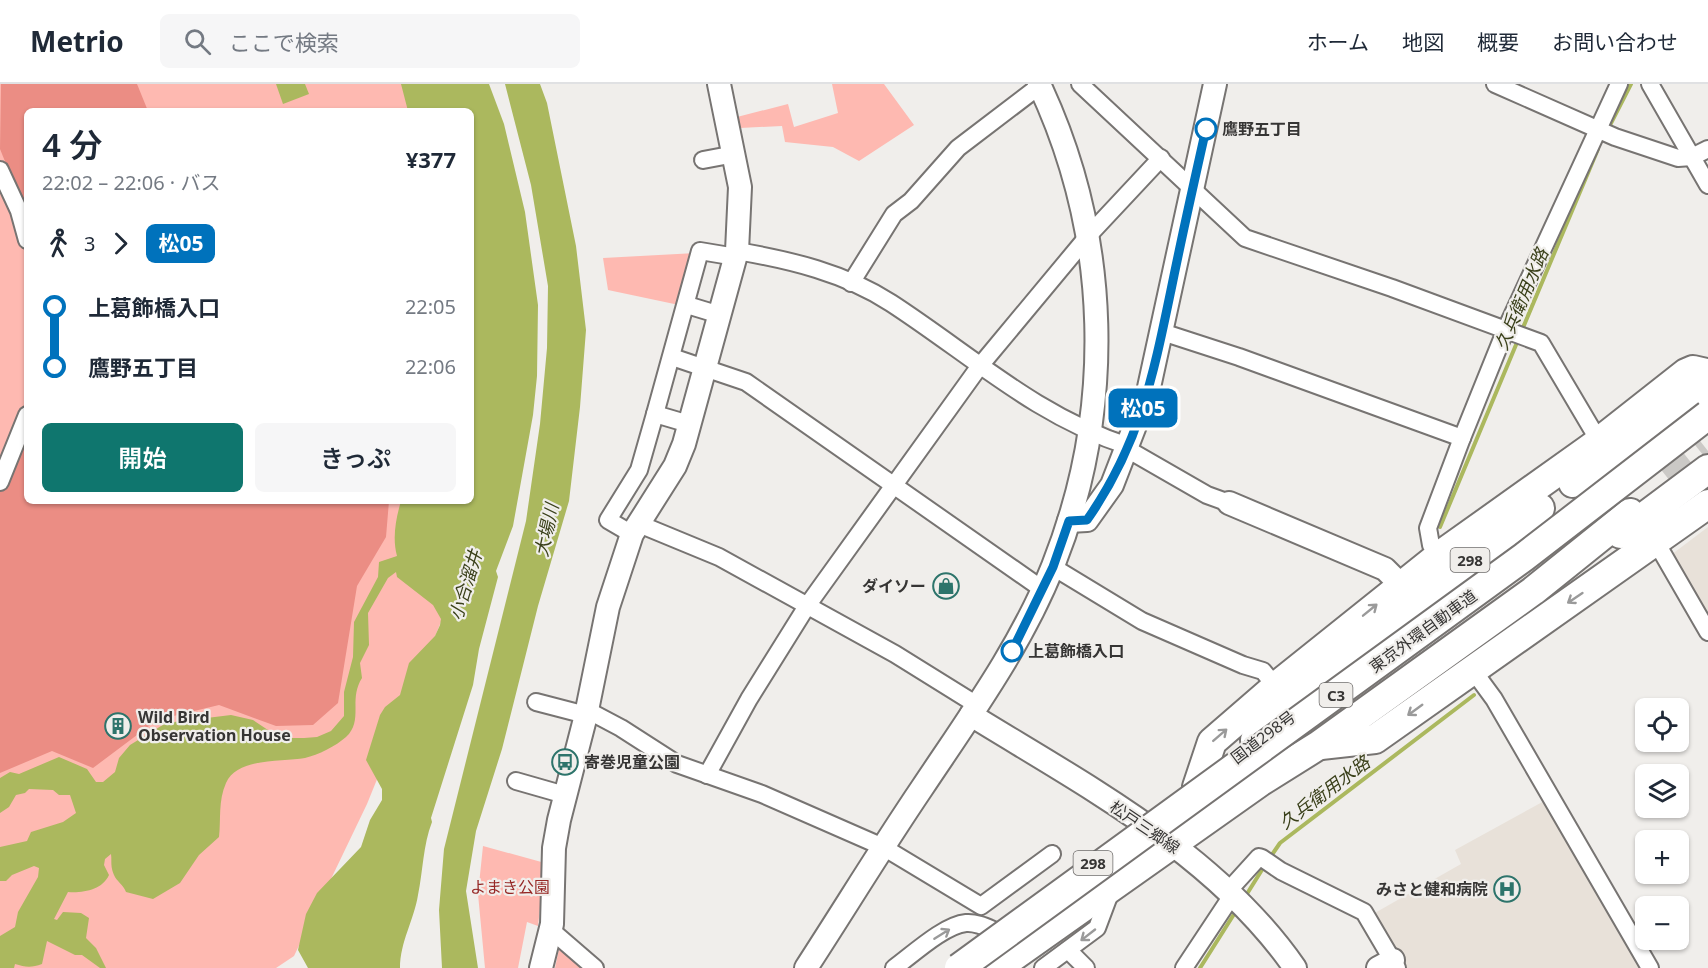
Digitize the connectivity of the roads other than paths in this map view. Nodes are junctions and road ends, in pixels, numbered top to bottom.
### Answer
1 (719, 84) edge
2 (1080, 84) edge
3 (1215, 84) edge
4 (1495, 84) edge
5 (1619, 84) edge
6 (1650, 84) edge
7 (1040, 85) edge
8 (1598, 130) junction
9 (1708, 149) edge
10 (735, 154) junction
11 (1692, 157) junction
12 (1161, 158) junction
13 (703, 160) dead end
14 (0, 170) edge
15 (1708, 185) edge
16 (1192, 189) junction
17 (24, 229) edge
18 (1088, 236) junction
19 (737, 254) junction
20 (851, 283) junction
21 (687, 305) junction
22 (720, 315) junction
23 (1506, 329) junction
24 (1162, 332) junction
25 (672, 357) junction
26 (705, 366) junction
27 (979, 367) junction
28 (1707, 377) edge
29 (655, 414) junction
30 (1708, 415) edge
31 (24, 422) edge
32 (689, 424) junction
33 (1090, 434) junction
34 (1708, 435) edge
35 (1462, 438) junction
36 (1599, 441) junction
37 (1127, 448) junction
38 (1708, 469) edge
39 (639, 470) junction
40 (1605, 480) dead end
41 (0, 482) edge
42 (664, 484) junction
43 (1571, 484) junction
44 (1708, 484) edge
45 (896, 485) junction
46 (1229, 503) joint
47 (1708, 504) edge
48 (1637, 514) junction
49 (1069, 521) junction
50 (636, 529) junction
51 (1656, 542) junction
52 (1439, 556) junction
53 (1053, 567) junction
54 (1561, 582) junction
55 (1401, 585) junction
56 (1042, 589) junction
57 (807, 606) junction
58 (1708, 632) edge
59 (1472, 669) junction
60 (1420, 672) junction
61 (1276, 687) junction
62 (536, 702) dead end
63 (974, 710) junction
64 (586, 713) junction
65 (1319, 745) junction
66 (1238, 756) junction
67 (707, 775) junction
68 (516, 781) dead end
69 (1197, 787) junction
70 (566, 795) junction
71 (1145, 826) junction
72 (1172, 845) junction
73 (883, 846) junction
74 (1052, 854) dead end
75 (1113, 887) junction
76 (1236, 898) junction
77 (969, 900) junction
78 (986, 928) junction
79 (551, 930) junction
80 (1068, 950) junction
81 (1389, 965) edge
82 (541, 968) edge
83 (595, 968) edge
84 (806, 968) edge
85 (894, 968) edge
86 (947, 968) edge
87 (959, 968) edge
88 (987, 968) edge
89 (997, 968) edge
90 (1043, 968) edge
91 (1086, 968) edge
92 (1184, 968) edge
93 (1295, 968) edge
94 (1650, 968) edge

1 - 10 street
2 - 12 street
3 - 16 street
4 - 8 street
5 - 8 street
6 - 11 street
7 - 18 street
7 - 20 street
8 - 11 street
8 - 23 street
9 - 11 street
10 - 13 street
10 - 19 street
11 - 15 street
12 - 16 street
12 - 18 street
14 - 17 street
16 - 23 street
16 - 24 street
18 - 27 street
18 - 33 street
19 - 20 street
19 - 21 street
19 - 22 street
20 - 27 street
21 - 22 street
21 - 25 street
22 - 26 street
23 - 35 street
23 - 36 street
24 - 35 street
24 - 37 street
25 - 26 street
25 - 29 street
26 - 32 street
26 - 45 street
27 - 33 street
27 - 45 street
28 - 36 highway
28 - 43 highway, 298
28 - 43 highway
29 - 32 street
29 - 39 street
30 - 87 highway, 東京外環自動車道 / C3, bridge
31 - 41 street
32 - 42 street
33 - 37 street
33 - 49 street
34 - 88 highway, 東京外環自動車道 / C3
35 - 52 street
36 - 52 highway
37 - 46 street
37 - 49 street
38 - 48 highway
39 - 42 street
39 - 50 street
40 - 66 highway, 国道298号 / 298
42 - 50 street
43 - 66 highway, 298
44 - 54 highway, 298
45 - 56 street
45 - 57 street
46 - 55 street
47 - 51 highway, 298
48 - 54 highway
48 - 60 highway, 298
49 - 53 street
50 - 57 street
50 - 64 street
51 - 58 street
51 -> 59 highway, 298
52 - 55 highway
53 - 56 street
53 - 61 street
54 - 60 highway, 298
61 -> 55 highway
56 - 63 street
57 - 63 street
57 - 67 street
59 -> 65 highway, 298
59 - 94 street
60 - 65 highway, 298
69 -> 61 highway
62 - 64 street
63 - 71 street, 松戸三郷線
63 - 73 street
64 - 67 street
64 - 70 street
65 - 72 highway, 298
66 - 69 highway, 国道298号 / 298
67 - 73 street
68 - 70 street
69 - 71 highway, 国道298号 / 298
70 - 79 street
71 - 72 street, 松戸三郷線
71 - 78 highway, 国道298号 / 298
72 - 75 highway, 298
72 - 76 street, 松戸三郷線
73 - 77 street
73 - 84 street
74 - 77 street
75 -> 80 street
75 - 89 highway, 298
76 - 81 street
76 - 92 street
76 - 93 street, 松戸三郷線
77 - 78 street
85 -> 78 street
78 - 86 highway, 国道298号 / 298
79 - 82 street
79 - 83 street
80 - 90 street
80 - 91 street

